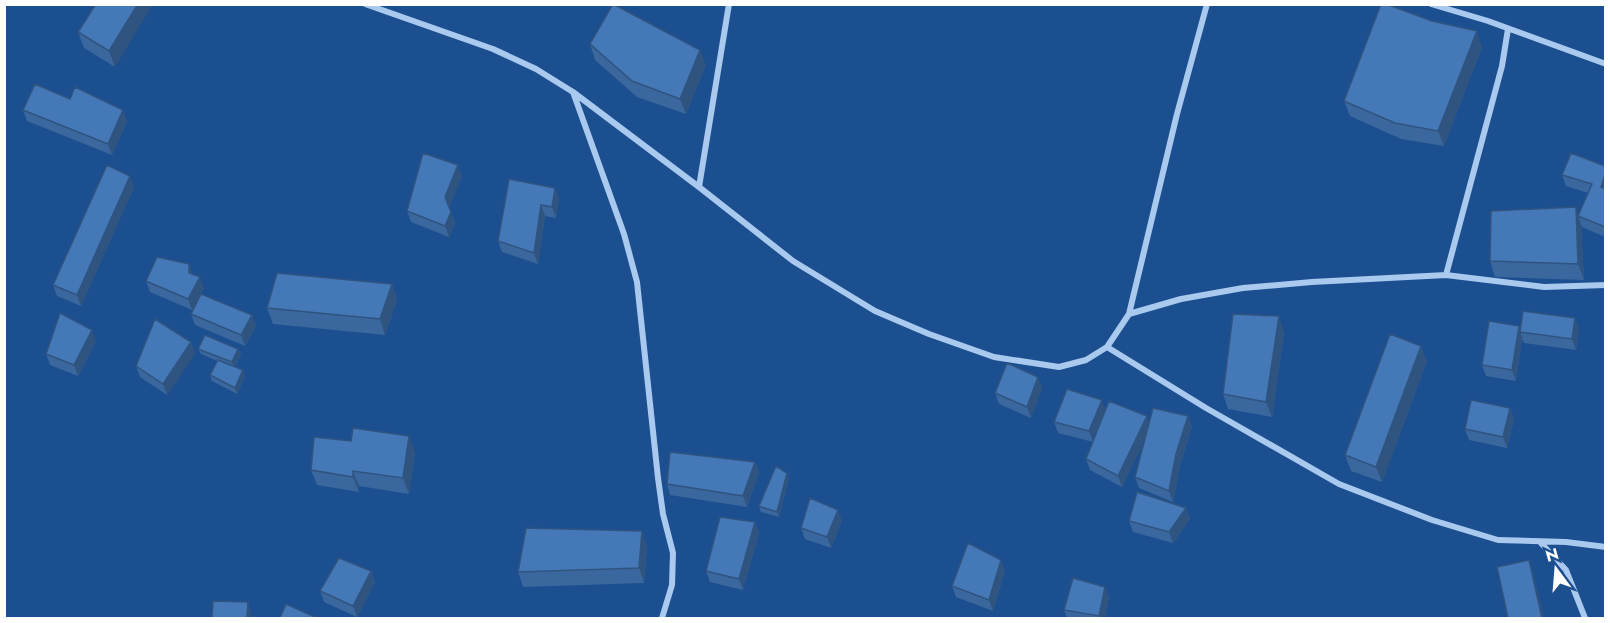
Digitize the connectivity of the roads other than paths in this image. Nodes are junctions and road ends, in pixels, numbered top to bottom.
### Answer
1 (365, 4) edge
2 (729, 4) edge
3 (1207, 4) edge
4 (1431, 4) edge
5 (1508, 28) junction
6 (1605, 64) edge
7 (573, 92) junction
8 (699, 187) junction
9 (1446, 275) junction
10 (1605, 285) edge
11 (1129, 314) junction
12 (1107, 347) junction
13 (1540, 542) junction
14 (1605, 547) edge
15 (662, 618) edge
16 (1585, 618) edge

1 - 7 street
2 - 8 street
3 - 11 street
4 - 5 street
5 - 6 street
5 - 9 street
7 - 8 street
7 - 15 street
8 - 12 street
9 - 10 street
9 - 11 street
11 - 12 street
12 - 13 street
13 - 14 street
13 - 16 street

